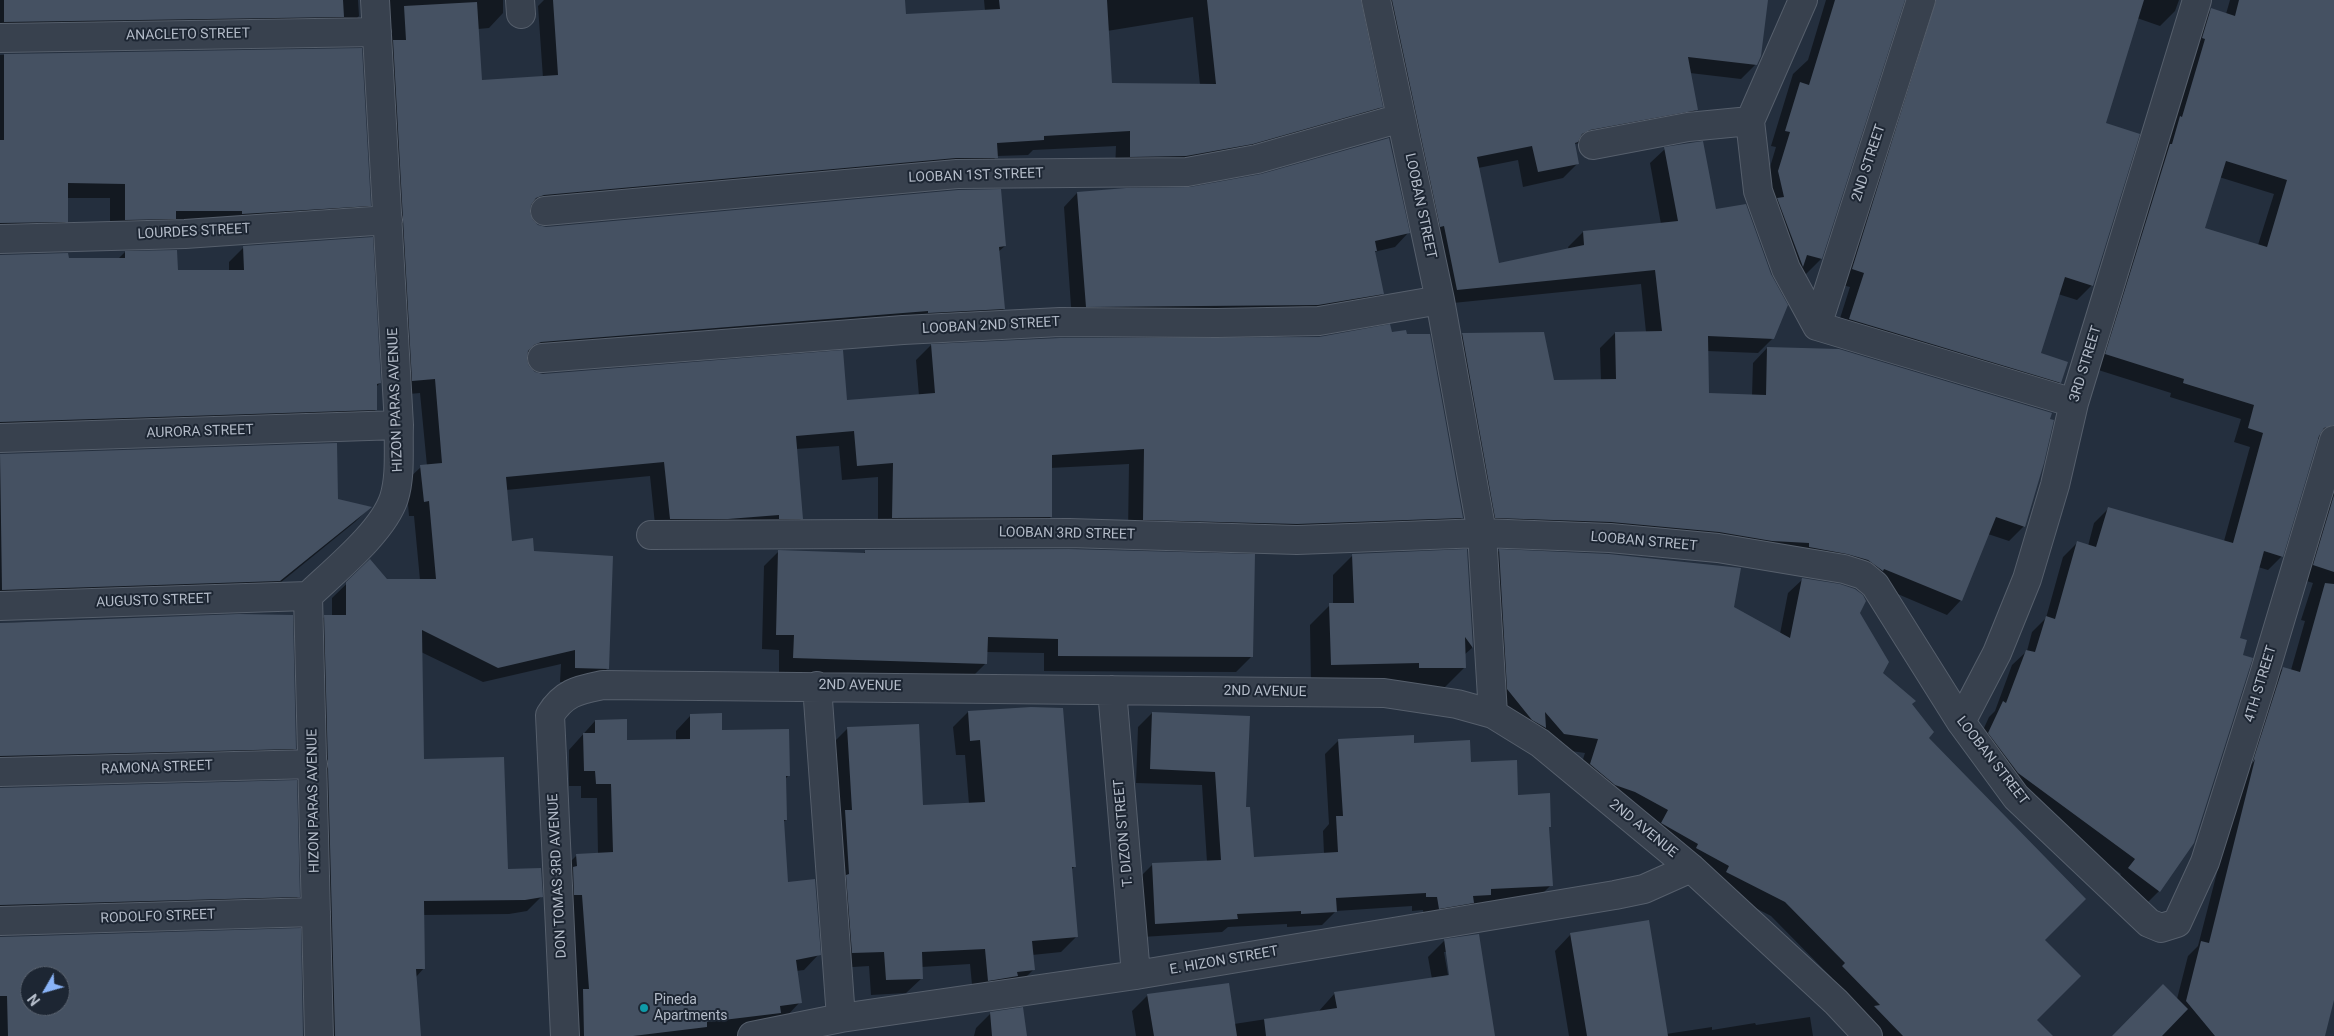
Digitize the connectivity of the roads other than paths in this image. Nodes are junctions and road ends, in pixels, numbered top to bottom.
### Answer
1 (375, 0) edge
2 (1376, 0) edge
3 (1803, 0) edge
4 (1921, 0) edge
5 (2197, 0) edge
6 (377, 32) junction
7 (0, 38) edge
8 (1401, 118) junction
9 (1750, 121) junction
10 (1593, 145) dead end
11 (545, 211) dead end
12 (388, 220) junction
13 (0, 239) edge
14 (1440, 300) junction
15 (1817, 326) junction
16 (542, 358) dead end
17 (2074, 403) junction
18 (399, 425) junction
19 (0, 438) edge
20 (2334, 440) edge
21 (1482, 533) junction
22 (651, 535) dead end
23 (308, 596) junction
24 (0, 606) edge
25 (817, 686) junction
26 (1112, 690) junction
27 (1493, 714) junction
28 (550, 715) joint
29 (1961, 722) junction
30 (313, 764) junction
31 (0, 772) edge
32 (1691, 868) junction
33 (316, 912) junction
34 (0, 921) edge
35 (2177, 923) joint
36 (1136, 975) junction
37 (841, 1018) junction
38 (319, 1036) edge
39 (566, 1036) edge
40 (752, 1036) edge
41 (1868, 1036) edge

1 - 6 street, HIZON PARAS AVENUE
2 - 8 street, LOOBAN STREET
3 - 9 street
4 - 15 street, 2ND STREET
5 - 17 street, 3RD STREET
6 - 7 street, ANACLETO STREET
6 - 12 street, HIZON PARAS AVENUE
8 - 11 street, LOOBAN 1ST STREET
8 - 14 street, LOOBAN STREET
9 - 10 street
9 - 15 street
12 - 13 street, LOURDES STREET
12 - 18 street, HIZON PARAS AVENUE
14 - 16 street, LOOBAN 2ND STREET
14 - 21 street, LOOBAN STREET
15 - 17 street
17 - 29 street, 3RD STREET
18 - 19 street, AURORA STREET
18 - 23 street, HIZON PARAS AVENUE
20 - 35 street, 4TH STREET
21 - 22 street, LOOBAN 3RD STREET
21 - 27 street
21 - 29 street, LOOBAN STREET
23 - 24 street, AUGUSTO STREET
23 - 30 street, HIZON PARAS AVENUE
25 - 26 street, 2ND AVENUE
25 - 28 street, 2ND AVENUE
25 - 37 street
26 - 27 street, 2ND AVENUE
26 - 36 street, T. DIZON STREET
27 - 32 street, 2ND AVENUE
28 - 39 street, DON TOMAS 3RD AVENUE
29 - 35 street, LOOBAN STREET
30 - 31 street, RAMONA STREET
30 - 33 street, HIZON PARAS AVENUE
32 - 36 street, E. HIZON STREET
32 - 41 street, 2ND AVENUE
33 - 34 street, RODOLFO STREET
33 - 38 street, HIZON PARAS AVENUE
36 - 37 street, E. HIZON STREET
37 - 40 street, E. HIZON STREET

